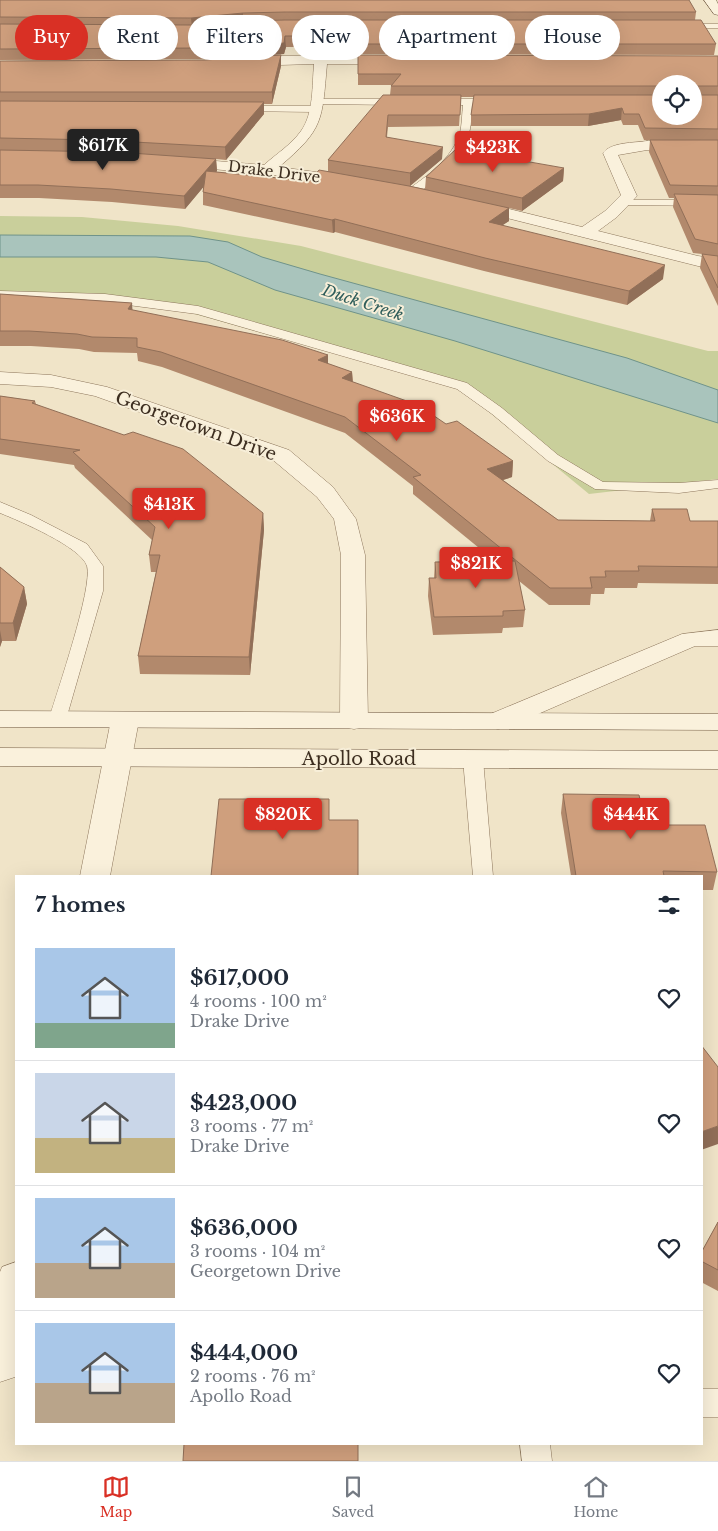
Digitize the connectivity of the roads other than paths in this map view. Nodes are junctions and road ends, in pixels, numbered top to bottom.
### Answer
1 (710, 0) edge
2 (718, 12) edge
3 (672, 26) edge
4 (718, 26) edge
5 (292, 60) edge
6 (321, 60) edge
7 (233, 63) edge
8 (411, 102) edge
9 (430, 102) edge
10 (468, 102) junction
11 (507, 102) edge
12 (316, 106) junction
13 (227, 109) edge
14 (718, 146) edge
15 (168, 161) edge
16 (267, 170) junction
17 (364, 184) edge
18 (391, 189) edge
19 (410, 193) junction
20 (427, 196) edge
21 (622, 202) junction
22 (461, 203) edge
23 (718, 203) edge
24 (585, 233) junction
25 (718, 264) edge
26 (0, 295) edge
27 (0, 378) edge
28 (718, 484) edge
29 (0, 507) edge
30 (718, 638) edge
31 (0, 719) edge
32 (58, 719) junction
33 (125, 720) junction
34 (354, 721) junction
35 (498, 722) junction
36 (718, 722) edge
37 (0, 757) edge
38 (118, 757) junction
39 (473, 759) junction
40 (718, 760) edge
41 (95, 875) edge
42 (484, 875) edge
43 (15, 1285) edge
44 (0, 1363) edge
45 (703, 1403) edge
46 (718, 1404) edge
47 (535, 1445) edge
48 (537, 1461) edge

1 - 2 street
3 - 4 lane
5 - 7 street
6 - 12 street
8 - 12 lane
9 - 10 lane
10 - 11 lane
10 - 19 lane
12 - 13 lane
12 - 16 street
14 - 21 street
15 - 16 street, Drake Drive
16 - 17 street, Drake Drive
18 - 19 street
19 - 20 street
21 - 23 lane
21 - 24 street
22 - 24 street
24 - 25 street
26 - 28 lane
27 - 34 street, Georgetown Drive
29 - 32 lane
30 - 35 street
31 - 32 street
32 - 33 street
33 - 34 street
33 - 38 street
34 - 35 street
35 - 36 street
37 - 38 street, Apollo Road
38 - 39 street, Apollo Road
38 - 41 street
39 - 40 street, Apollo Road
39 - 42 lane
43 - 44 street
45 - 46 lane
47 - 48 lane

